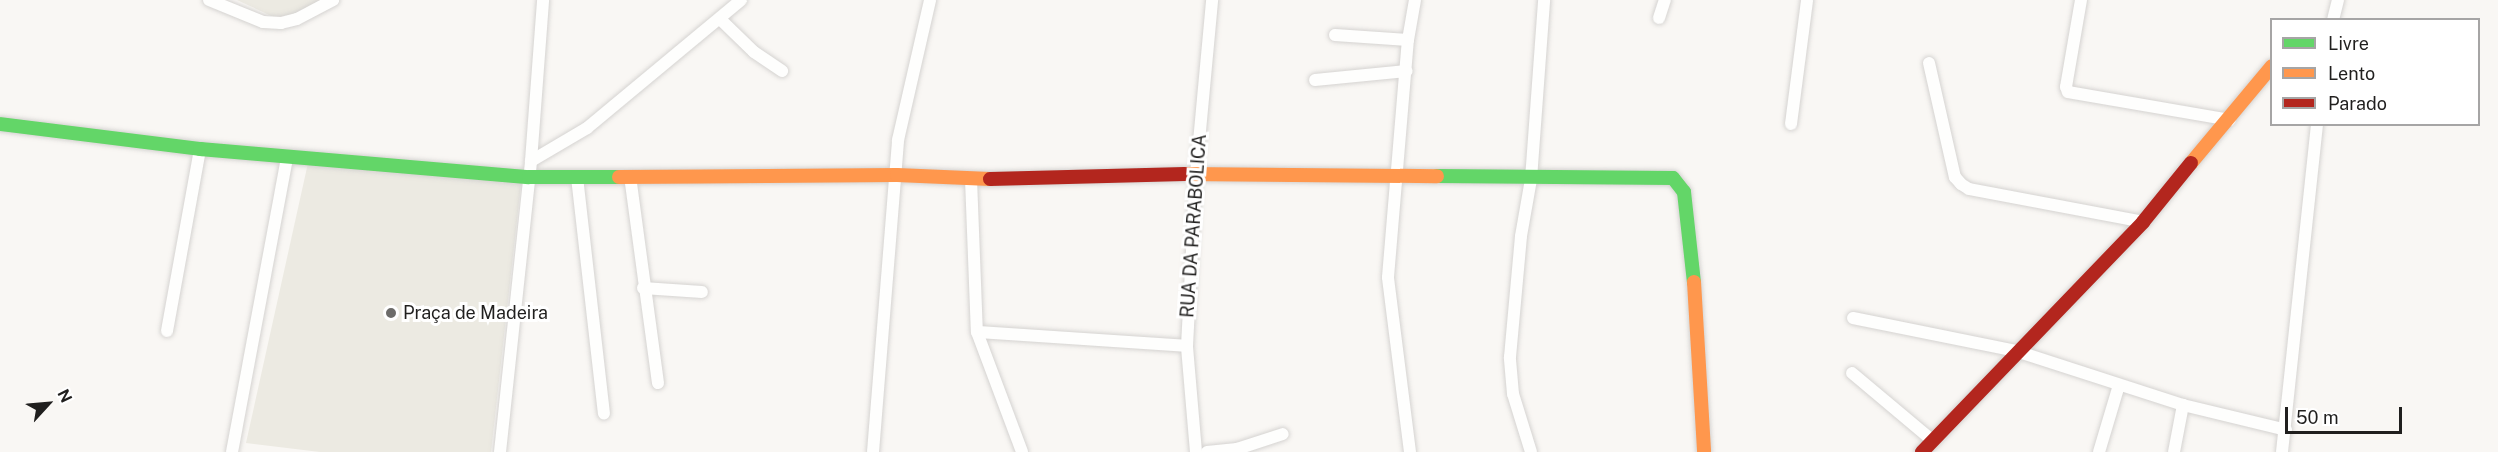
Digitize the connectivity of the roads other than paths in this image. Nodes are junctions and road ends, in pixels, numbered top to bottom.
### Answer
1 (209, 0) edge
2 (333, 0) edge
3 (543, 0) edge
4 (741, 0) edge
5 (930, 0) edge
6 (1212, 0) edge
7 (1415, 0) edge
8 (1544, 0) edge
9 (1665, 0) edge
10 (1808, 0) edge
11 (2081, 0) edge
12 (2338, 0) edge
13 (1659, 18) dead end
14 (2334, 18) edge
15 (720, 20) junction
16 (1335, 35) dead end
17 (1408, 40) junction
18 (1929, 63) dead end
19 (2270, 67) edge
20 (782, 71) dead end
21 (1407, 71) junction
22 (1315, 80) dead end
23 (2230, 120) junction
24 (0, 124) edge
25 (1791, 124) dead end
26 (2317, 126) edge
27 (200, 150) junction
28 (287, 157) junction
29 (531, 161) junction
30 (1196, 174) junction
31 (897, 175) junction
32 (630, 176) junction
33 (529, 177) junction
34 (577, 177) junction
35 (1397, 177) junction
36 (971, 179) junction
37 (1531, 179) junction
38 (2144, 222) junction
39 (643, 288) junction
40 (702, 292) dead end
41 (1853, 318) dead end
42 (167, 331) dead end
43 (977, 332) junction
44 (1187, 346) junction
45 (2016, 351) junction
46 (1852, 373) dead end
47 (658, 383) dead end
48 (2119, 385) junction
49 (2183, 405) junction
50 (604, 413) dead end
51 (2286, 430) junction
52 (1283, 434) dead end
53 (1933, 441) junction
54 (232, 452) edge
55 (500, 452) edge
56 (873, 452) edge
57 (1022, 452) edge
58 (1196, 452) edge
59 (1207, 452) edge
60 (1410, 452) edge
61 (1531, 452) edge
62 (1704, 452) edge
63 (1922, 452) edge
64 (2099, 452) edge
65 (2174, 452) edge
66 (2282, 452) edge

1 - 2 street
3 - 29 street
4 - 15 street
5 - 31 street
6 - 30 street, RUA DA PARABOLICA
7 - 17 street
8 - 37 street
9 - 13 street
10 - 25 street
11 - 23 street
12 - 14 street
15 - 20 street
15 - 29 street
16 - 17 street
17 - 21 street
18 - 38 street
19 - 23 street
21 - 22 street
21 - 35 street
23 - 38 street
24 - 27 street
26 - 51 street
27 - 28 street
27 - 42 street
28 - 33 street
28 - 54 street
29 - 33 street
30 - 35 street
30 - 36 street
30 - 44 street, RUA DA PARABOLICA
31 - 32 street
31 - 36 street
31 - 56 street
32 - 34 street
32 - 39 street
33 - 34 street
33 - 55 street
34 - 50 street
35 - 37 street
35 - 60 street
36 - 43 street
37 - 61 street
37 - 62 street
38 - 45 street
39 - 40 street
39 - 47 street
41 - 45 street
43 - 44 street
43 - 57 street
44 - 58 street, RUA DA PARABOLICA
45 - 48 street
45 - 53 street
46 - 53 street
48 - 49 street
48 - 64 street
49 - 51 street
49 - 65 street
51 - 66 street
52 - 59 street
53 - 63 street

